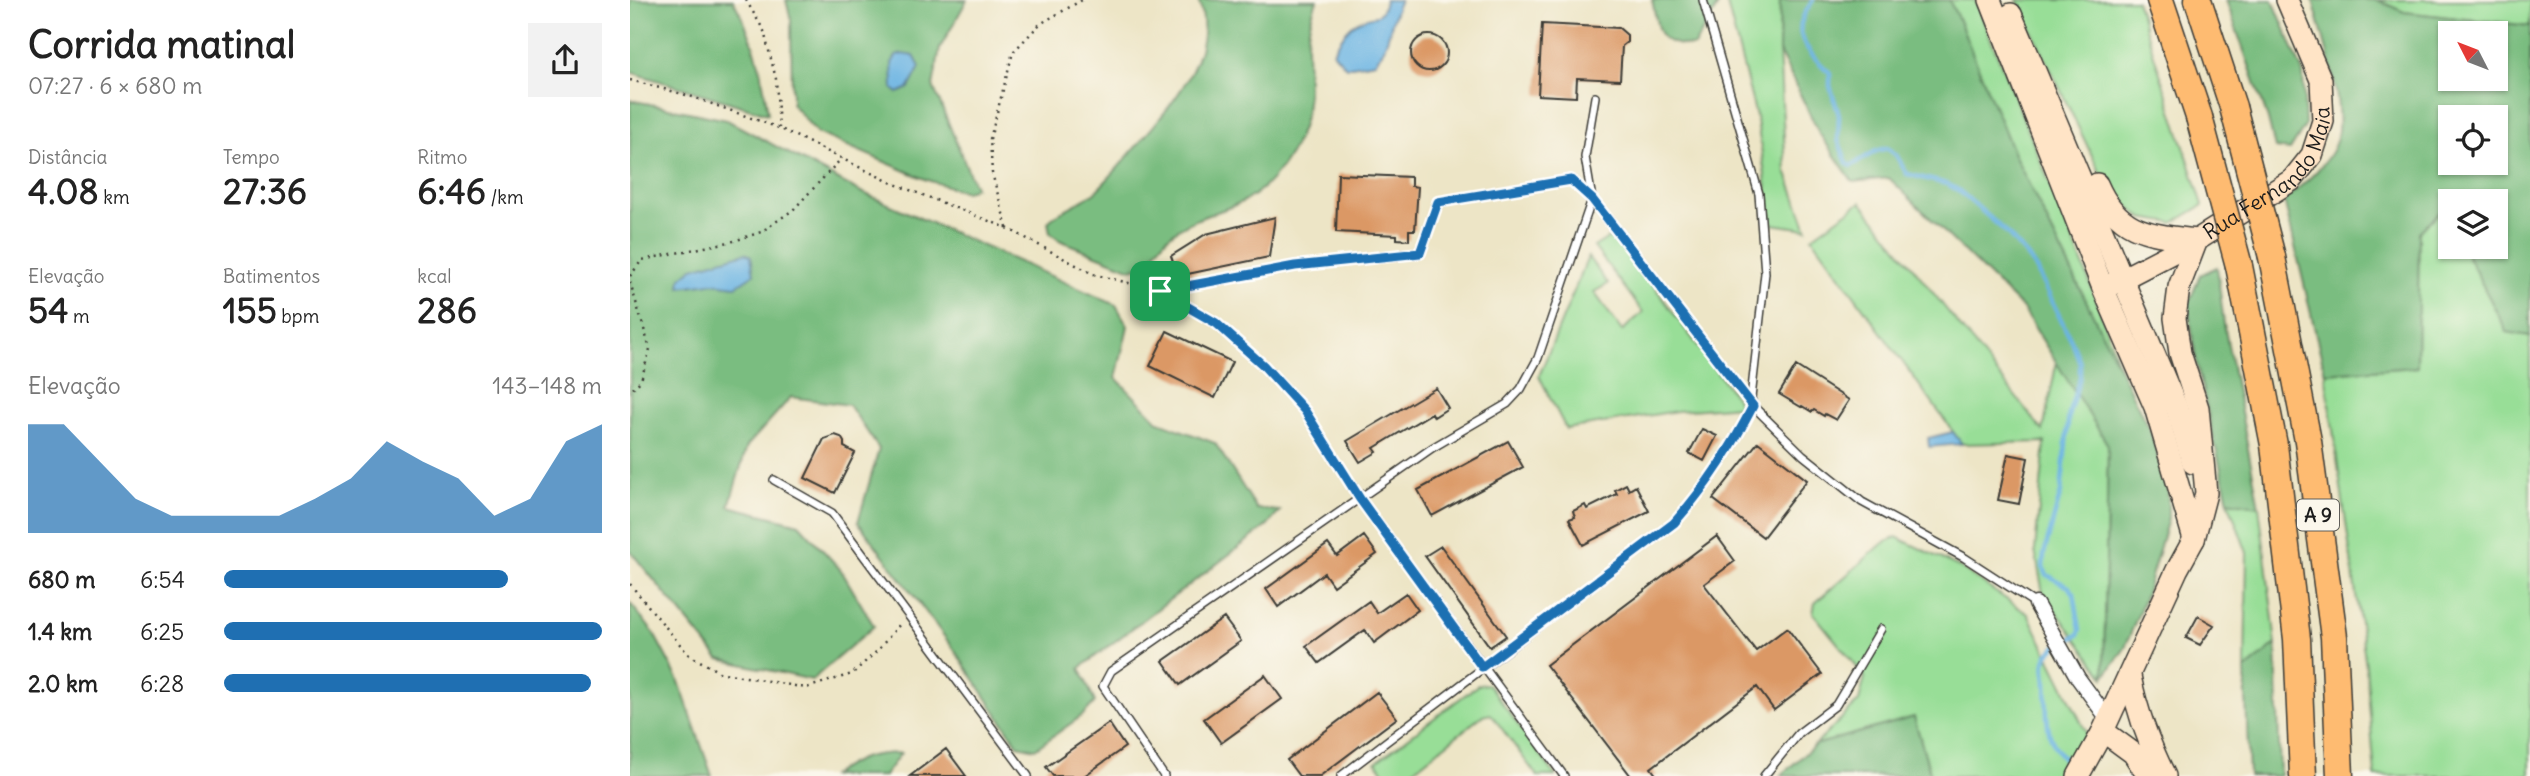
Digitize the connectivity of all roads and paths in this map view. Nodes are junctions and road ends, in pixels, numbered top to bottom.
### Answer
1 (746, 0) edge
2 (1082, 0) edge
3 (1703, 0) edge
4 (1990, 0) edge
5 (2160, 0) edge
6 (2198, 0) edge
7 (2287, 0) edge
8 (2007, 7) edge
9 (630, 80) edge
10 (1595, 97) dead end
11 (779, 128) junction
12 (842, 159) junction
13 (1592, 199) junction
14 (1007, 228) junction
15 (2197, 240) junction
16 (630, 276) edge
17 (2123, 278) junction
18 (630, 282) edge
19 (2103, 288) junction
20 (1160, 291) junction
21 (630, 392) edge
22 (1753, 406) junction
23 (774, 480) dead end
24 (1360, 499) junction
25 (2194, 539) junction
26 (630, 584) edge
27 (2036, 604) joint
28 (908, 615) junction
29 (1881, 629) dead end
30 (1482, 667) junction
31 (2130, 676) junction
32 (2108, 720) junction
33 (2144, 728) junction
34 (2083, 767) edge
35 (1028, 776) edge
36 (1164, 776) edge
37 (1341, 776) edge
38 (1564, 776) edge
39 (1764, 776) edge
40 (2148, 776) edge
41 (2165, 776) edge
42 (2304, 776) edge
43 (2340, 776) edge

1 - 11 path
2 - 14 path
3 - 22 lane
4 - 19 main road
5 - 42 highway, A 9, bridge
6 - 43 highway, A 9, bridge
7 - 15 main road, Rua Fernando Maia
8 - 15 main road
8 - 17 main road
9 - 11 path
10 - 13 lane
11 - 12 path
12 - 14 path
12 - 16 path
13 - 20 lane
13 - 22 lane
13 - 24 lane
14 - 20 path
15 - 17 main road, Rua Fernando Maia
15 - 25 main road
17 - 19 main road, Rua Fernando Maia
17 - 25 main road
18 - 21 path
19 - 25 main road
20 - 24 lane
22 - 27 lane
22 - 30 lane
23 - 28 lane
24 - 30 lane
24 - 36 lane
25 - 31 main road
26 - 28 path
27 - 32 street
28 - 35 lane
29 - 39 lane
30 - 37 lane
30 - 38 lane
31 - 32 main road
31 - 33 main road
32 - 33 main road
32 - 34 main road
32 - 40 main road
33 - 41 main road

